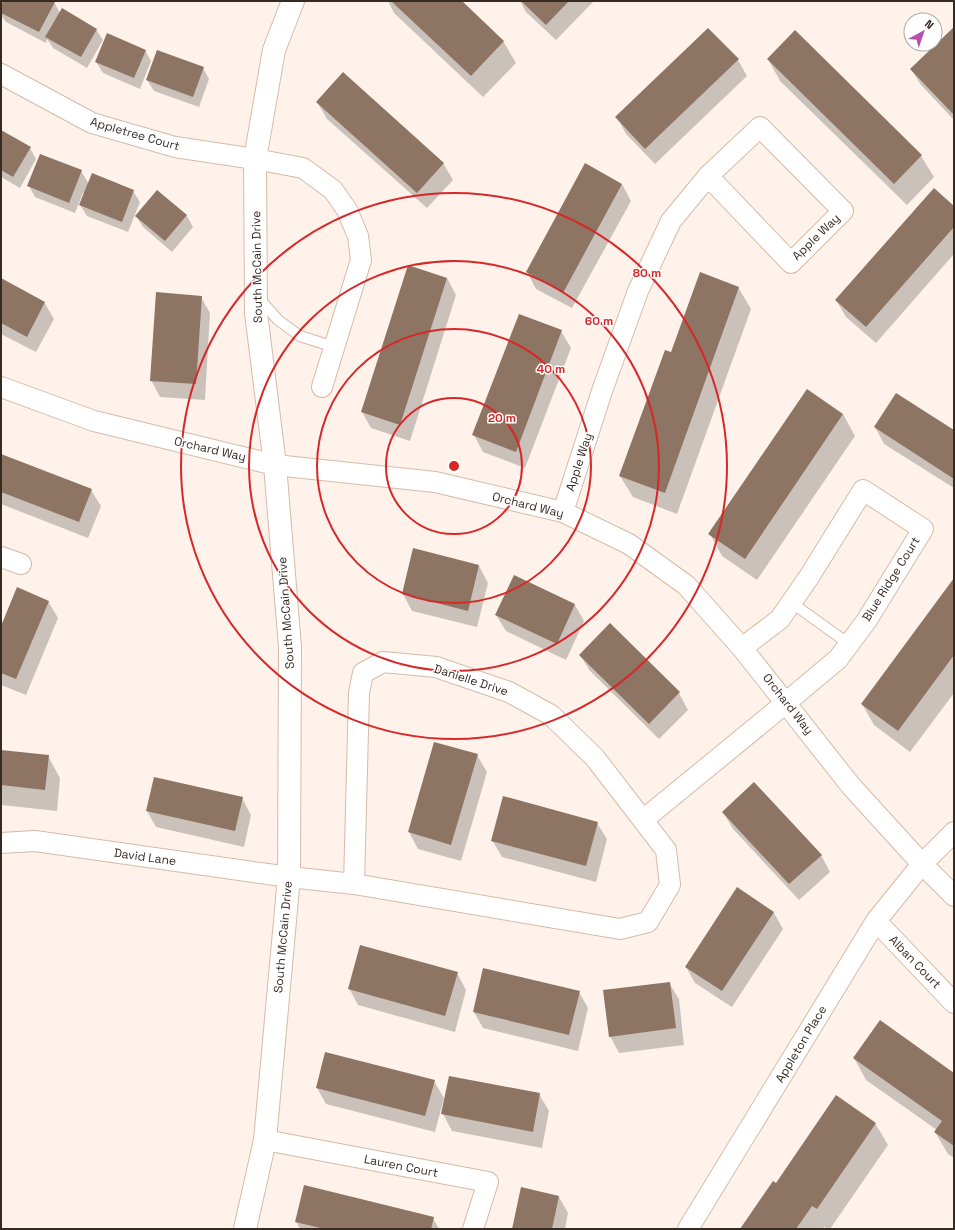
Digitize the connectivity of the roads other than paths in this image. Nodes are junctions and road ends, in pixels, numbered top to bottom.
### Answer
1 (293, 1) edge
2 (1, 74) edge
3 (255, 159) junction
4 (708, 176) junction
5 (256, 294) junction
6 (334, 348) junction
7 (1, 387) edge
8 (322, 387) dead end
9 (275, 464) junction
10 (563, 512) junction
11 (1, 557) edge
12 (21, 564) dead end
13 (792, 603) junction
14 (849, 644) junction
15 (742, 648) junction
16 (787, 703) junction
17 (643, 820) junction
18 (954, 832) edge
19 (1, 843) edge
20 (922, 864) junction
21 (289, 877) junction
22 (354, 884) junction
23 (954, 896) edge
24 (876, 921) junction
25 (954, 1003) edge
26 (264, 1140) junction
27 (245, 1229) edge
28 (473, 1229) edge
29 (688, 1229) edge

1 - 3 street, South McCain Drive
2 - 3 street, Appletree Court
3 - 5 street, South McCain Drive
3 - 6 street, Appletree Court
4 - 4 street, Apple Way
4 - 10 street, Apple Way
5 - 6 lane
5 - 9 street, South McCain Drive
6 - 8 street, Appletree Court
7 - 9 street, Orchard Way
9 - 10 street, Orchard Way
9 - 21 street, South McCain Drive
10 - 15 street, Orchard Way
11 - 12 street
13 - 14 lane
13 - 14 street, Blue Ridge Court
13 - 15 street, Blue Ridge Court
14 - 16 street, Blue Ridge Court
15 - 16 street, Orchard Way
16 - 17 street
16 - 20 street, Orchard Way
17 - 22 street, Danielle Drive
17 - 22 street, Danielle Drive
18 - 20 street, Appleton Place
19 - 21 street, David Lane
20 - 23 street, Orchard Way
20 - 24 street, Appleton Place
21 - 22 street, Danielle Drive
21 - 26 street, South McCain Drive
24 - 25 street, Alban Court
24 - 29 street, Appleton Place
26 - 27 street, South McCain Drive
26 - 28 street, Lauren Court

